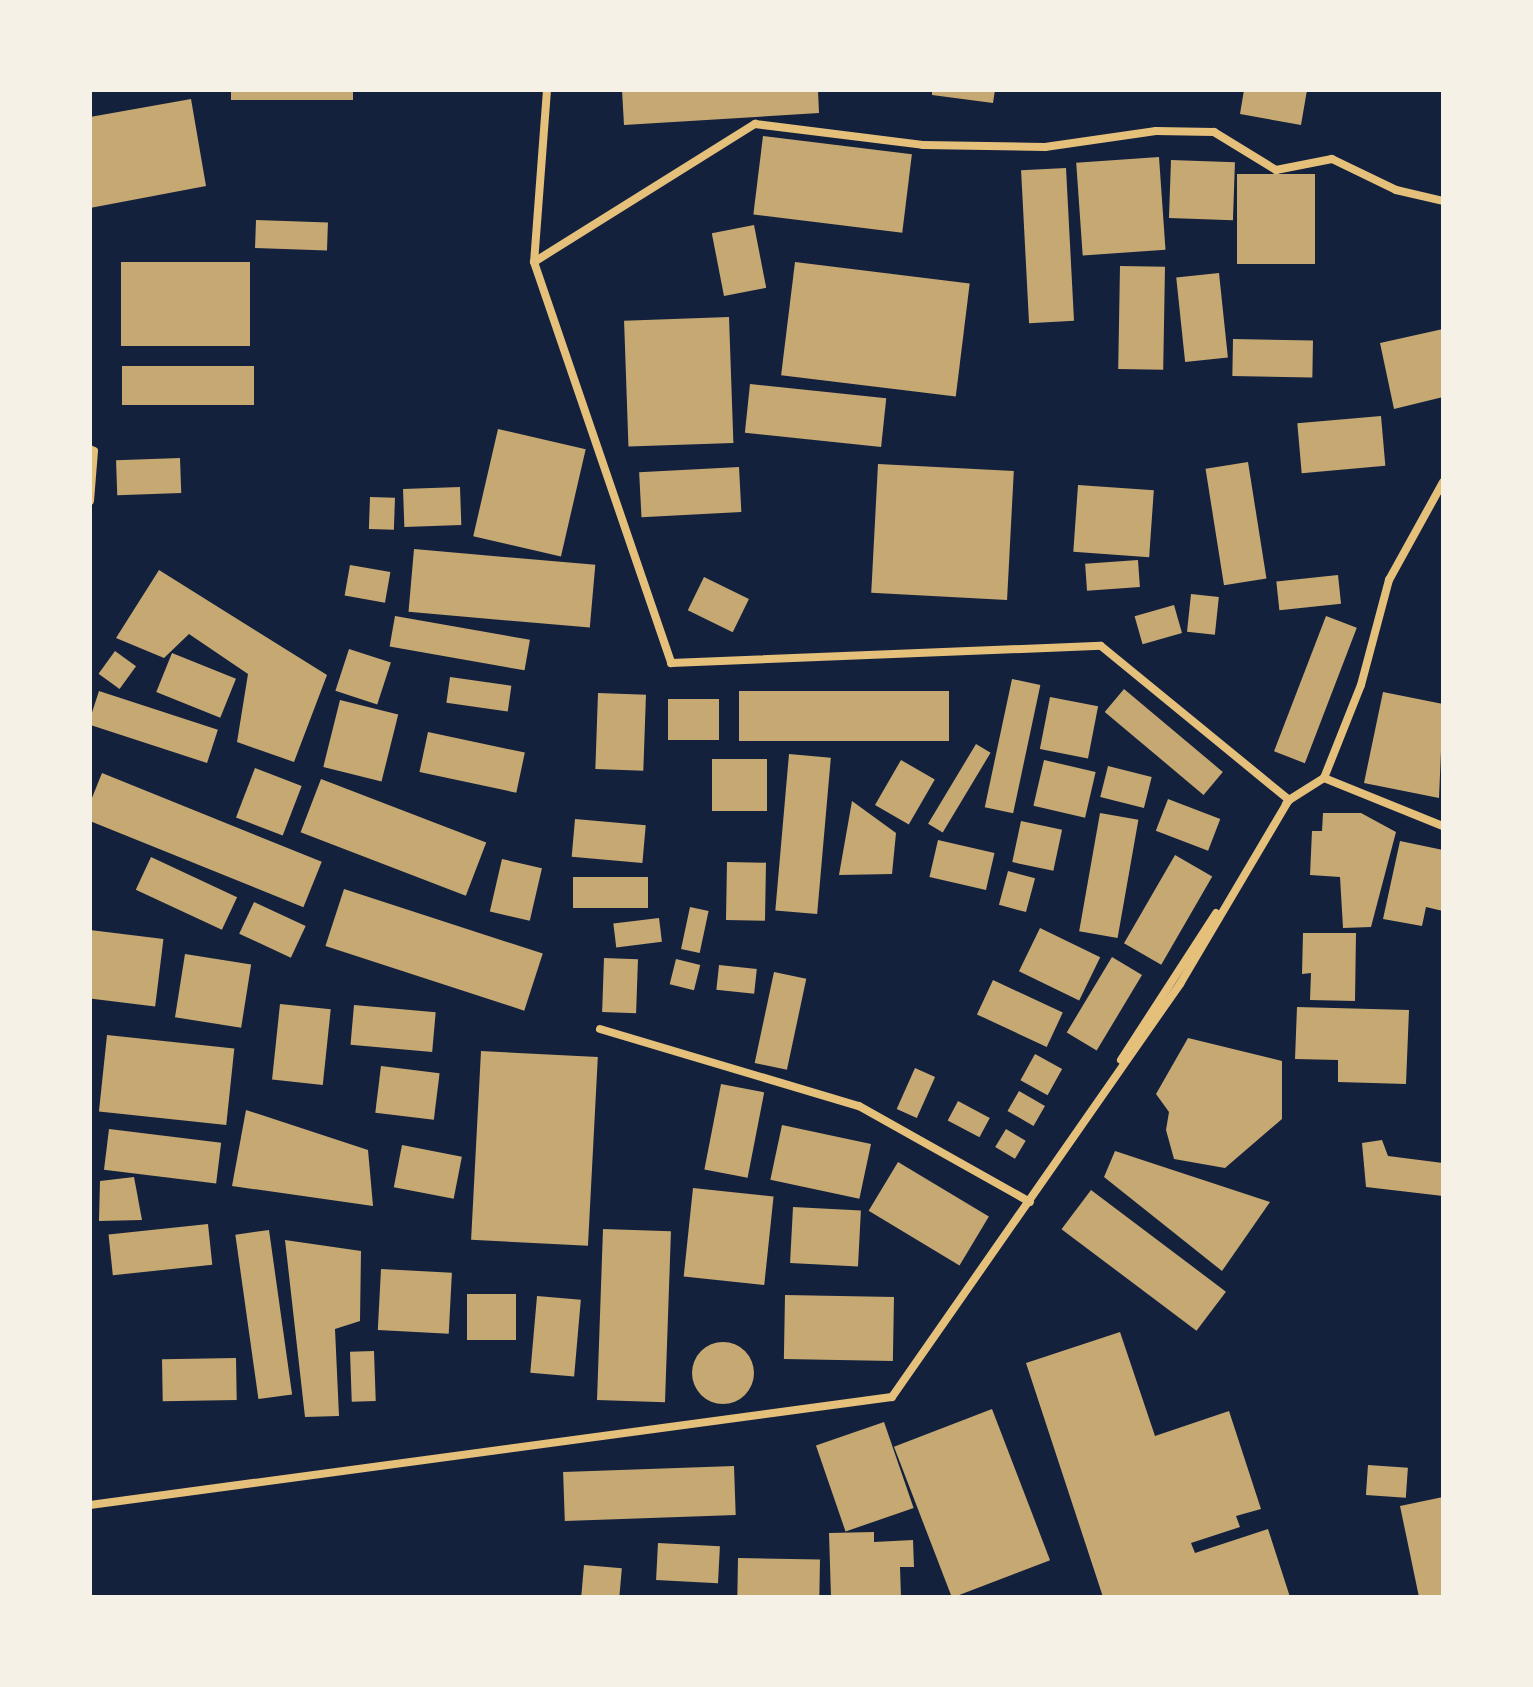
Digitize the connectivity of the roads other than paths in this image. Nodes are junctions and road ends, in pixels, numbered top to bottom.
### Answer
1 (547, 90) edge
2 (1443, 201) edge
3 (534, 262) junction
4 (90, 449) edge
5 (1443, 482) edge
6 (90, 501) edge
7 (1324, 778) junction
8 (1289, 800) junction
9 (1443, 826) edge
10 (600, 1029) dead end
11 (1030, 1202) junction
12 (90, 1505) edge

1 - 3 street
2 - 3 street
3 - 8 street
4 - 6 street
5 - 7 street
7 - 8 street
7 - 9 street
8 - 11 street
10 - 11 street
11 - 12 street

